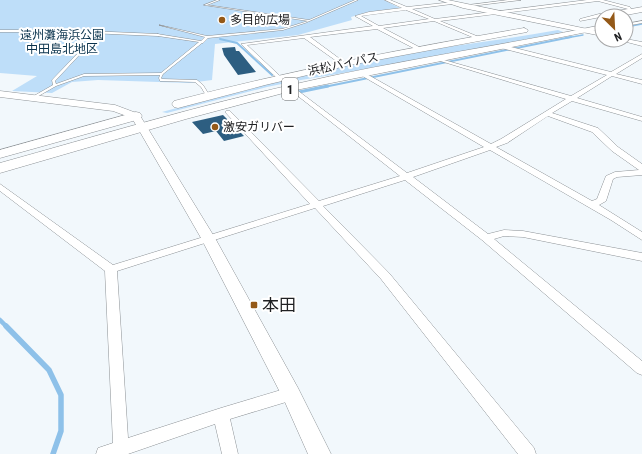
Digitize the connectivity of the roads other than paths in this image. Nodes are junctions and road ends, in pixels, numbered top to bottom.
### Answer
1 (219, 0) edge
2 (357, 0) edge
3 (387, 0) edge
4 (442, 0) edge
5 (519, 0) edge
6 (598, 0) edge
7 (452, 3) junction
8 (464, 6) junction
9 (406, 8) junction
10 (629, 8) edge
11 (492, 12) junction
12 (594, 17) edge
13 (433, 20) junction
14 (594, 20) edge
15 (309, 21) junction
16 (594, 23) edge
17 (160, 24) dead end
18 (376, 27) junction
19 (573, 27) junction
20 (594, 27) edge
21 (0, 31) edge
22 (594, 33) edge
23 (158, 35) joint
24 (305, 36) junction
25 (207, 37) junction
26 (476, 38) junction
27 (202, 42) junction
28 (505, 47) junction
29 (419, 48) junction
30 (82, 51) dead end
31 (398, 52) junction
32 (642, 56) edge
33 (441, 60) junction
34 (342, 64) junction
35 (162, 74) junction
36 (612, 74) junction
37 (365, 76) junction
38 (279, 78) junction
39 (642, 82) edge
40 (55, 85) junction
41 (291, 88) junction
42 (0, 94) edge
43 (208, 96) junction
44 (34, 97) junction
45 (572, 98) junction
46 (165, 108) dead end
47 (150, 112) dead end
48 (228, 112) dead end
49 (547, 114) junction
50 (642, 119) edge
51 (139, 121) junction
52 (491, 147) junction
53 (0, 154) edge
54 (0, 168) edge
55 (642, 168) edge
56 (642, 172) edge
57 (406, 176) junction
58 (0, 187) edge
59 (315, 204) junction
60 (591, 205) junction
61 (642, 237) edge
62 (208, 238) junction
63 (486, 238) junction
64 (642, 257) edge
65 (111, 269) junction
66 (642, 369) edge
67 (291, 394) junction
68 (221, 415) junction
69 (121, 448) junction
70 (104, 454) edge
71 (230, 454) edge
72 (320, 454) edge
73 (528, 454) edge

1 - 15 lane
2 - 15 lane
3 - 9 street
4 - 7 street
5 - 8 street
6 - 10 street
6 - 11 street
7 - 8 street
7 - 9 street
8 - 11 street
9 - 13 street
9 - 18 street
11 - 13 street
11 - 19 street
12 - 19 street
13 - 18 street
13 - 26 street
14 - 19 highway, 浜松バイパス / 1
15 - 25 lane
16 - 19 highway
17 - 25 lane
18 - 24 street
18 - 29 street
19 - 20 highway, 浜松バイパス / 1
19 - 22 street
19 - 26 highway, 浜松バイパス / 1
19 - 28 highway, 浜松バイパス / 1
19 - 31 highway
21 - 23 street
23 - 27 lane
24 - 34 street
24 - 38 street
25 - 27 lane
26 - 29 highway, 浜松バイパス / 1
27 - 35 lane
28 - 33 highway, 浜松バイパス / 1
28 - 36 street
29 - 31 highway, 浜松バイパス / 1
30 - 40 lane
31 - 34 highway, 浜松バイパス / 1
32 - 36 street
33 - 37 highway, 浜松バイパス / 1
33 - 45 street
34 - 38 highway, 浜松バイパス / 1
35 - 40 lane
35 - 43 lane
36 - 39 street
36 - 45 street
37 - 41 highway, 浜松バイパス / 1
37 - 52 street
38 - 43 highway, 浜松バイパス / 1
40 - 44 lane
41 - 51 highway, 浜松バイパス / 1
41 - 57 street
42 - 44 street
43 - 46 highway, 浜松バイパス / 1
44 - 51 street
45 - 49 street
45 - 50 street
47 - 51 highway, 浜松バイパス / 1
48 - 59 street
49 - 52 street
49 - 55 street
51 - 53 highway, 浜松バイパス / 1
51 - 54 highway, 浜松バイパス / 1
51 - 62 street
52 - 57 street
52 - 60 street
56 - 60 street
57 - 59 street
57 - 63 street
58 - 65 street
59 - 62 street
59 - 73 street
60 - 61 street
62 - 65 street
62 - 67 street
63 - 64 street
63 - 66 street
65 - 69 street
67 - 68 street
67 - 72 street
68 - 69 street
68 - 71 street
69 - 70 street

